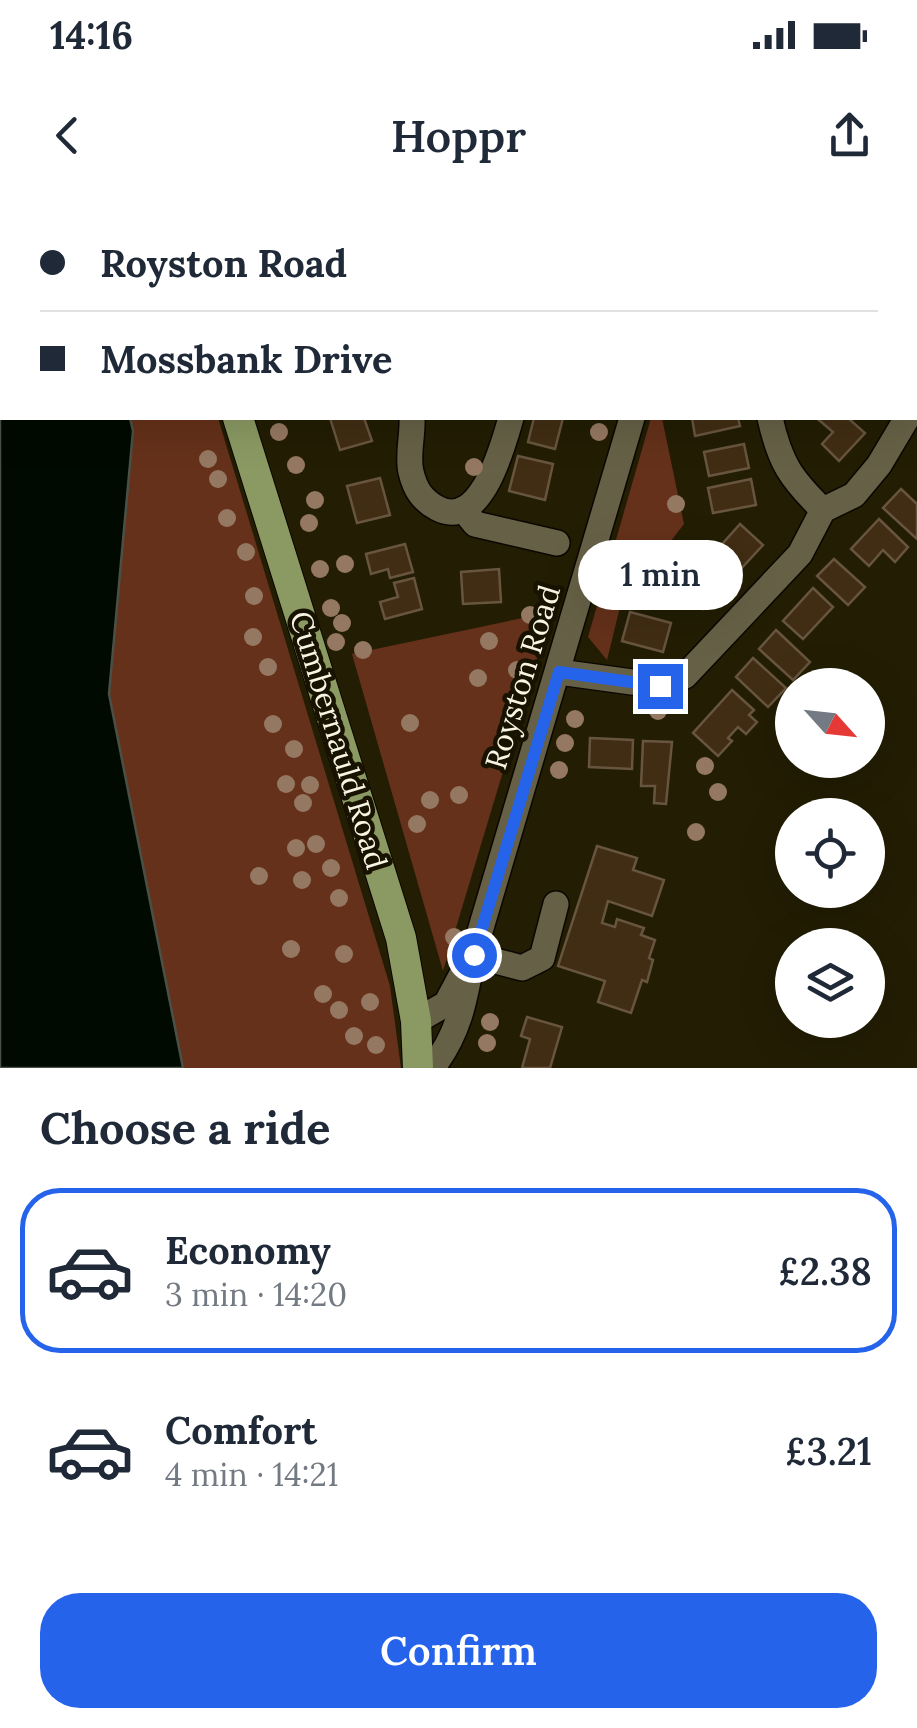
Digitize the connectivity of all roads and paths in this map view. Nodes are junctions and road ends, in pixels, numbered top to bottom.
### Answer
1 (239, 420) edge
2 (412, 420) edge
3 (510, 420) edge
4 (631, 420) edge
5 (770, 420) edge
6 (906, 420) edge
7 (463, 510) junction
8 (824, 510) junction
9 (558, 543) dead end
10 (559, 672) junction
11 (556, 904) dead end
12 (474, 955) junction
13 (416, 1021) junction
14 (418, 1068) edge
15 (432, 1068) edge

1 - 13 main road, Cumbernauld Road
2 - 7 street
3 - 7 street
4 - 10 street, Royston Road
5 - 8 street
6 - 8 street
7 - 9 street
8 - 10 street
10 - 12 street, Royston Road
11 - 12 street
12 - 13 street, Royston Road
12 - 15 street, Royston Road
13 - 14 main road, Cumbernauld Road

